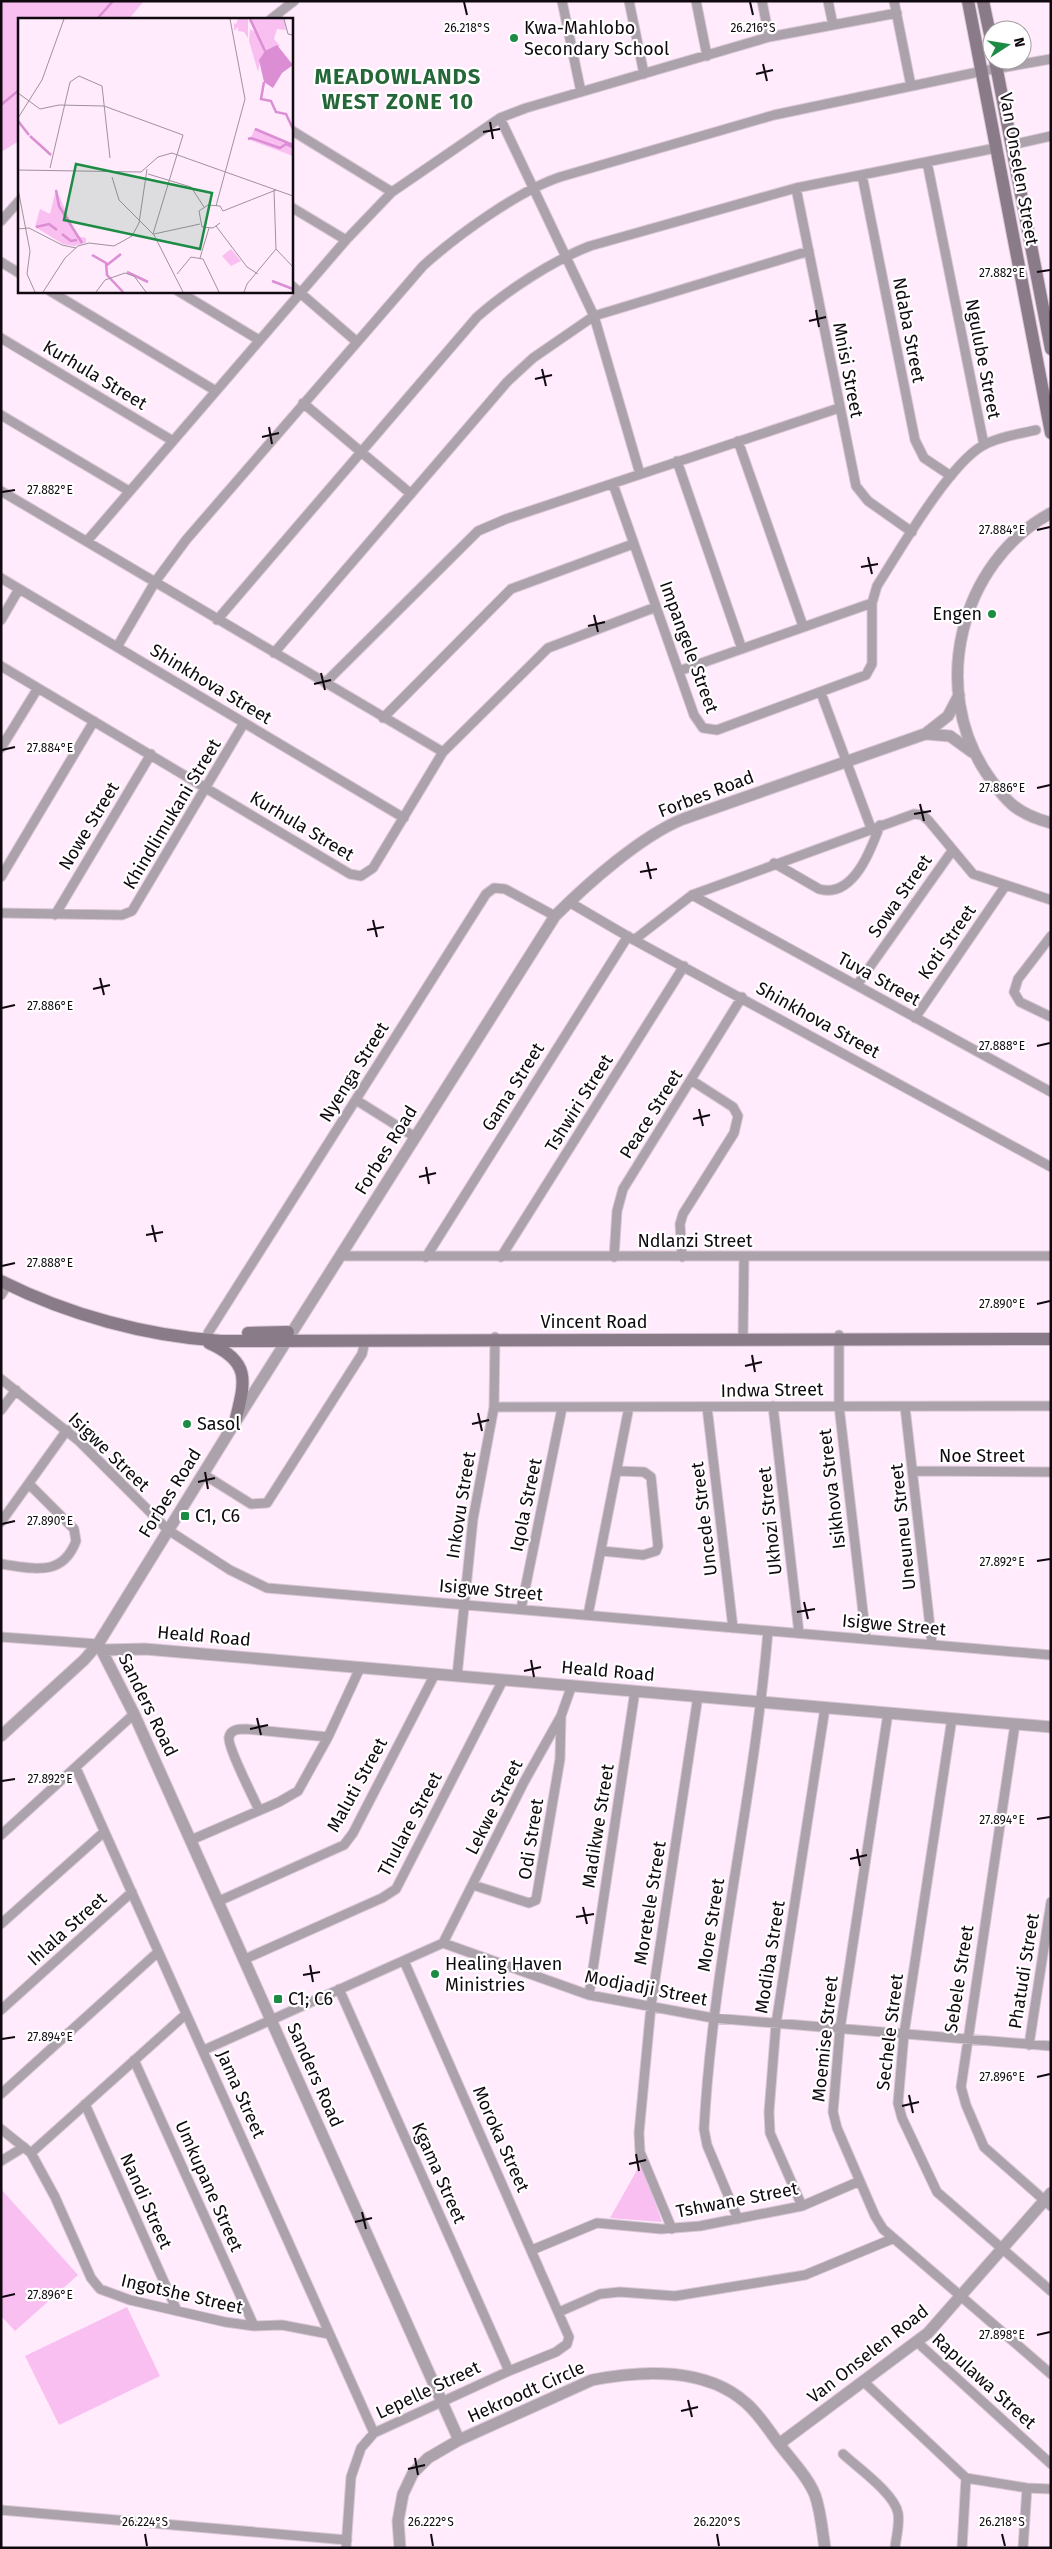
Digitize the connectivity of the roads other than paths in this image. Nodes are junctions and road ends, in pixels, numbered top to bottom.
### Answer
1 (294, 1) edge
2 (562, 1) edge
3 (629, 1) edge
4 (696, 1) edge
5 (762, 1) edge
6 (828, 1) edge
7 (894, 1) edge
8 (968, 1) edge
9 (983, 1) edge
10 (897, 12) junction
11 (272, 18) edge
12 (987, 20) edge
13 (833, 25) junction
14 (769, 37) junction
15 (707, 56) junction
16 (1051, 59) edge
17 (1032, 61) edge
18 (997, 70) edge
19 (983, 71) junction
20 (644, 74) junction
21 (911, 86) junction
22 (581, 92) junction
23 (500, 118) junction
24 (292, 131) edge
25 (1051, 136) edge
26 (1011, 145) junction
27 (996, 148) junction
28 (927, 162) junction
29 (862, 174) junction
30 (533, 188) junction
31 (796, 188) junction
32 (392, 192) junction
33 (18, 202) edge
34 (292, 208) edge
35 (1, 221) edge
36 (346, 240) junction
37 (810, 251) junction
38 (566, 256) junction
39 (1, 262) edge
40 (18, 272) edge
41 (292, 286) edge
42 (52, 292) edge
43 (180, 292) edge
44 (300, 292) junction
45 (594, 316) junction
46 (1, 338) edge
47 (259, 340) junction
48 (356, 342) junction
49 (1051, 349) edge
50 (216, 390) junction
51 (303, 403) junction
52 (839, 408) junction
53 (1, 415) edge
54 (1036, 430) dead end
55 (1051, 432) edge
56 (173, 441) junction
57 (738, 441) junction
58 (984, 445) junction
59 (360, 452) junction
60 (677, 461) junction
61 (640, 474) junction
62 (951, 476) junction
63 (613, 484) junction
64 (1, 490) edge
65 (129, 491) junction
66 (411, 494) junction
67 (1051, 513) edge
68 (912, 532) junction
69 (87, 542) junction
70 (633, 544) junction
71 (1, 578) edge
72 (155, 582) junction
73 (19, 589) junction
74 (872, 603) junction
75 (656, 607) junction
76 (1, 620) edge
77 (217, 620) junction
78 (803, 626) junction
79 (117, 647) junction
80 (742, 649) junction
81 (274, 653) junction
82 (1, 666) edge
83 (679, 671) junction
84 (325, 683) junction
85 (38, 688) junction
86 (820, 693) junction
87 (959, 695) junction
88 (382, 718) junction
89 (94, 721) junction
90 (244, 724) junction
91 (925, 734) junction
92 (1, 748) edge
93 (443, 752) junction
94 (150, 754) junction
95 (975, 755) junction
96 (847, 762) junction
97 (206, 788) junction
98 (404, 818) junction
99 (1051, 824) edge
100 (876, 827) junction
101 (952, 851) junction
102 (774, 863) junction
103 (1, 877) edge
104 (1006, 885) junction
105 (692, 895) junction
106 (1051, 900) edge
107 (569, 902) junction
108 (1, 914) edge
109 (56, 915) junction
110 (555, 916) junction
111 (1051, 936) edge
112 (631, 938) junction
113 (684, 966) junction
114 (857, 985) junction
115 (742, 997) junction
116 (915, 1018) junction
117 (1051, 1018) edge
118 (691, 1080) junction
119 (1051, 1092) edge
120 (356, 1100) junction
121 (415, 1137) junction
122 (1051, 1167) edge
123 (340, 1256) junction
124 (1051, 1256) edge
125 (426, 1257) junction
126 (502, 1257) junction
127 (614, 1257) junction
128 (682, 1257) junction
129 (744, 1257) junction
130 (4, 1287) edge
131 (1051, 1331) edge
132 (205, 1336) junction
133 (290, 1336) junction
134 (839, 1337) junction
135 (495, 1338) junction
136 (743, 1338) junction
137 (1051, 1339) edge
138 (365, 1341) junction
139 (1, 1379) edge
140 (16, 1390) junction
141 (773, 1406) junction
142 (839, 1406) junction
143 (905, 1406) junction
144 (1051, 1406) edge
145 (494, 1407) junction
146 (629, 1407) junction
147 (707, 1407) junction
148 (562, 1408) junction
149 (1, 1410) edge
150 (235, 1422) junction
151 (66, 1430) junction
152 (618, 1471) junction
153 (914, 1471) junction
154 (1051, 1472) edge
155 (203, 1474) junction
156 (29, 1484) junction
157 (1, 1522) edge
158 (168, 1530) junction
159 (602, 1551) junction
160 (1, 1564) edge
161 (464, 1604) junction
162 (521, 1609) junction
163 (588, 1615) junction
164 (733, 1628) junction
165 (768, 1631) junction
166 (799, 1633) junction
167 (1, 1637) edge
168 (866, 1638) junction
169 (932, 1644) junction
170 (100, 1647) junction
171 (1051, 1655) edge
172 (360, 1668) junction
173 (435, 1674) junction
174 (457, 1676) junction
175 (503, 1680) junction
176 (572, 1685) junction
177 (635, 1691) junction
178 (698, 1696) junction
179 (762, 1702) junction
180 (825, 1708) junction
181 (888, 1713) junction
182 (134, 1714) junction
183 (561, 1716) junction
184 (952, 1718) junction
185 (1015, 1724) junction
186 (1051, 1727) edge
187 (1, 1736) edge
188 (328, 1736) junction
189 (76, 1768) junction
190 (259, 1810) junction
191 (104, 1832) junction
192 (1, 1835) edge
193 (191, 1840) junction
194 (473, 1884) junction
195 (132, 1892) junction
196 (219, 1901) junction
197 (1051, 1902) edge
198 (1, 1924) edge
199 (443, 1943) junction
200 (158, 1952) junction
201 (244, 1959) junction
202 (404, 1961) junction
203 (340, 1989) junction
204 (588, 1995) junction
205 (651, 2006) junction
206 (1, 2010) edge
207 (186, 2014) junction
208 (713, 2018) junction
209 (271, 2020) junction
210 (776, 2024) junction
211 (840, 2028) junction
212 (904, 2034) junction
213 (966, 2038) junction
214 (1029, 2045) junction
215 (1051, 2046) edge
216 (204, 2050) junction
217 (134, 2060) junction
218 (1, 2094) edge
219 (85, 2104) junction
220 (1, 2128) edge
221 (28, 2150) junction
222 (1, 2161) edge
223 (860, 2181) junction
224 (1049, 2200) edge
225 (802, 2206) junction
226 (738, 2219) junction
227 (672, 2229) junction
228 (892, 2239) junction
229 (1003, 2249) junction
230 (532, 2250) junction
231 (1051, 2291) edge
232 (962, 2296) junction
233 (176, 2311) junction
234 (558, 2312) junction
235 (254, 2326) junction
236 (567, 2331) joint
237 (329, 2334) junction
238 (917, 2342) junction
239 (508, 2371) junction
240 (1051, 2374) edge
241 (864, 2382) junction
242 (443, 2402) junction
243 (374, 2433) junction
244 (459, 2440) junction
245 (779, 2444) junction
246 (843, 2454) dead end
247 (1051, 2464) edge
248 (966, 2478) junction
249 (1027, 2488) junction
250 (1051, 2489) edge
251 (1, 2510) edge
252 (346, 2544) edge
253 (400, 2548) edge
254 (825, 2548) edge
255 (895, 2548) edge
256 (962, 2548) edge
257 (1023, 2548) edge

1 - 11 street
2 - 22 street
3 - 20 street
4 - 15 street
5 - 14 street
6 - 13 street
7 - 10 street
8 - 19 main road, Van Onselen Street
9 - 12 main road
10 - 13 street
10 - 21 street
13 - 14 street
14 - 15 street
15 - 20 street
16 - 17 street
18 - 26 main road, Van Onselen Street
19 - 21 street
19 - 27 main road, Van Onselen Street
20 - 22 street
21 - 30 street
22 - 23 street
23 - 30 street
23 - 32 street
24 - 32 street
25 - 26 street
26 - 49 main road, Van Onselen Street
27 - 28 street
27 - 55 main road, Van Onselen Street
28 - 29 street
28 - 58 street, Ngulube Street
29 - 31 street
29 - 62 street, Ndaba Street
30 - 38 street
30 - 48 street
31 - 37 street, Mnisi Street
31 - 38 street
32 - 36 street
33 - 35 street
34 - 36 street
36 - 44 street
37 - 45 street
37 - 52 street, Mnisi Street
38 - 45 street
38 - 59 street
39 - 40 street
41 - 44 street
42 - 50 street
43 - 47 street
44 - 47 street
44 - 48 street
45 - 61 street
45 - 66 street
46 - 56 street, Kurhula Street
47 - 50 street
48 - 51 street
50 - 56 street
51 - 59 street
51 - 72 street
52 - 57 street
52 - 68 street, Mnisi Street
53 - 65 street
54 - 58 street
56 - 65 street
57 - 60 street
57 - 78 street
58 - 62 street
59 - 66 street
59 - 77 street
60 - 61 street
60 - 80 street
61 - 63 street
62 - 68 street
63 - 70 street, Impangele Street
63 - 84 street
64 - 69 street
65 - 69 street
66 - 81 street
67 - 87 street
68 - 74 street
69 - 72 street
70 - 75 street, Impangele Street
70 - 88 street
71 - 73 street, Shinkhova Street
72 - 77 street
72 - 79 street
73 - 76 street
73 - 79 street, Shinkhova Street
74 - 78 street
74 - 86 street, Impangele Street
75 - 83 street, Impangele Street
75 - 93 street, Kurhula Street
77 - 81 street
78 - 80 street
79 - 90 street, Shinkhova Street
80 - 83 street
81 - 84 street
82 - 85 street, Kurhula Street
83 - 86 street, Impangele Street
84 - 88 street
85 - 89 street, Kurhula Street
85 - 92 street
86 - 96 street
87 - 91 street, Forbes Road
87 - 95 street
88 - 93 street
89 - 94 street, Kurhula Street
89 - 103 street
90 - 97 street, Khindlimukani Street
90 - 98 street, Shinkhova Street
91 - 95 street, Forbes Road
91 - 96 street, Forbes Road
93 - 98 street, Kurhula Street
94 - 97 street, Kurhula Street
94 - 109 street, Nowe Street
95 - 99 street
96 - 100 street
96 - 107 street, Forbes Road
97 - 98 street, Kurhula Street
97 - 109 street, Khindlimukani Street
100 - 101 street, Gama Street
100 - 102 street, Gama Street
100 - 102 street
101 - 104 street, Gama Street
101 - 114 street, Sowa Street
102 - 105 street, Gama Street
104 - 106 street, Gama Street
104 - 116 street, Koti Street
105 - 112 street, Gama Street
105 - 114 street, Tuva Street
107 - 110 street, Forbes Road
107 - 112 street, Shinkhova Street
108 - 109 street, Khindlimukani Street
110 - 120 street, Nyenga Street
110 - 121 street, Forbes Road
111 - 117 street
112 - 113 street, Shinkhova Street
112 - 125 street, Gama Street
113 - 115 street, Shinkhova Street
113 - 126 street, Tshwiri Street
114 - 116 street, Tuva Street
115 - 118 street, Peace Street
115 - 122 street, Shinkhova Street
116 - 119 street, Tuva Street
118 - 127 street, Peace Street
118 - 128 street
120 - 121 street
120 - 132 street, Nyenga Street
121 - 123 street, Forbes Road
123 - 125 street, Ndlanzi Street
123 - 133 street, Forbes Road
124 - 129 street, Ndlanzi Street
125 - 126 street, Ndlanzi Street
126 - 127 street, Ndlanzi Street
127 - 128 street, Ndlanzi Street
128 - 129 street, Ndlanzi Street
129 - 136 street
130 - 132 main road, Vincent Road
131 - 134 main road, Vincent Road
132 - 133 main road, Vincent Road
132 - 150 main road
133 - 135 main road, Vincent Road
133 - 138 main road, Vincent Road
133 - 150 street, Forbes Road
134 - 136 main road, Vincent Road
134 - 137 main road, Vincent Road
134 - 142 street, Isikhova Street
135 - 136 main road, Vincent Road
135 - 138 main road, Vincent Road
135 - 145 street, Inkovu Street
138 - 155 street
139 - 140 street, Isigwe Street
140 - 149 street
140 - 151 street, Isigwe Street
141 - 142 street, Indwa Street
141 - 147 street, Indwa Street
141 - 166 street, Ukhozi Street
142 - 143 street, Indwa Street
142 - 168 street, Isikhova Street
143 - 144 street, Indwa Street
143 - 153 street, Uneuneu Street
145 - 148 street, Indwa Street
145 - 161 street, Inkovu Street
146 - 147 street, Indwa Street
146 - 148 street, Indwa Street
146 - 152 street
147 - 164 street, Uncede Street
148 - 162 street, Iqola Street
150 - 155 street, Forbes Road
151 - 156 street
151 - 158 street, Isigwe Street
152 - 159 street
152 - 159 street
153 - 154 street, Noe Street
153 - 169 street, Uneuneu Street
155 - 158 street, Forbes Road
156 - 157 street
156 - 160 street
158 - 161 street, Isigwe Street
158 - 170 street, Forbes Road
159 - 163 street
161 - 162 street, Isigwe Street
161 - 174 street, Inkovu Street
162 - 163 street, Isigwe Street
163 - 164 street, Isigwe Street
164 - 165 street, Isigwe Street
165 - 166 street, Isigwe Street
165 - 179 street, More Street
166 - 168 street, Isigwe Street
167 - 170 street, Heald Road
168 - 169 street, Isigwe Street
169 - 171 street, Isigwe Street
170 - 172 street, Heald Road
170 - 182 street, Sanders Road
170 - 187 street, Forbes Road
172 - 173 street, Heald Road
172 - 188 street
173 - 174 street, Heald Road
173 - 196 street, Maluti Street
174 - 175 street, Heald Road
175 - 176 street, Heald Road
175 - 201 street, Thulare Street
176 - 177 street, Heald Road
176 - 183 street, Lekwe Street
177 - 178 street, Heald Road
177 - 204 street, Madikwe Street
178 - 179 street, Heald Road
178 - 205 street, Moretele Street
179 - 180 street, Heald Road
179 - 208 street, More Street
180 - 181 street, Heald Road
180 - 210 street, Modiba Street
181 - 184 street, Heald Road
181 - 211 street, Moemise Street
182 - 189 street
182 - 193 street, Sanders Road
183 - 194 street, Lekwe Street
183 - 194 street, Odi Street
184 - 185 street, Heald Road
184 - 212 street, Sechele Street
185 - 186 street, Heald Road
185 - 213 street, Sebele Street
188 - 190 street
188 - 190 street
189 - 191 street, Jama Street
189 - 192 street
190 - 193 street
191 - 195 street, Jama Street
191 - 198 street
193 - 196 street, Sanders Road
194 - 199 street, Lekwe Street
195 - 200 street, Jama Street
195 - 206 street, Ihlala Street
196 - 201 street, Sanders Road
197 - 214 street, Phatudi Street
199 - 202 street
199 - 204 street, Modjadji Street
200 - 207 street, Jama Street
200 - 218 street
201 - 209 street, Sanders Road
202 - 203 street
202 - 230 street, Moroka Street
203 - 209 street
203 - 239 street, Kgama Street
204 - 205 street, Modjadji Street
205 - 208 street, Modjadji Street
205 - 227 street, Moretele Street
207 - 216 street, Jama Street
207 - 217 street
208 - 210 street, Modjadji Street
208 - 226 street, More Street
209 - 216 street
209 - 242 street, Sanders Road
210 - 211 street, Modjadji Street
210 - 225 street, Modiba Street
211 - 212 street, Modjadji Street
211 - 223 street, Moemise Street
212 - 213 street, Modjadji Street
212 - 229 street, Sechele Street
213 - 214 street, Modjadji Street
213 - 224 street, Sebele Street
214 - 215 street, Modjadji Street
216 - 237 street, Jama Street
217 - 219 street
217 - 235 street, Umkupane Street
219 - 221 street
219 - 233 street, Nandi Street
220 - 221 street, Ingotshe Street
221 - 222 street
221 - 233 street, Ingotshe Street
223 - 225 street, Tshwane Street
223 - 228 street, Moemise Street
224 - 229 street, Van Onselen Road
225 - 226 street, Tshwane Street
226 - 227 street, Tshwane Street
227 - 230 street, Tshwane Street
228 - 232 street, Moemise Street
228 - 234 street
229 - 231 street, Sechele Street
229 - 232 street, Van Onselen Road
230 - 234 street, Moroka Street
232 - 238 street, Van Onselen Road
232 - 240 street, Moemise Street
233 - 235 street, Ingotshe Street
234 - 236 street, Moroka Street
235 - 237 street, Ingotshe Street
236 - 239 street, Lepelle Street
237 - 243 street, Jama Street
238 - 241 street, Van Onselen Road
238 - 247 street, Rapulawa Street
239 - 242 street, Lepelle Street
241 - 245 street, Van Onselen Road
241 - 248 street
242 - 243 street, Lepelle Street
242 - 244 street, Sanders Road
243 - 252 street, Lepelle Street
244 - 245 street, Hekroodt Circle
244 - 253 street, Hekroodt Circle
245 - 254 street, Hekroodt Circle
246 - 255 street
248 - 249 street
248 - 256 street
249 - 250 street
249 - 257 street
251 - 252 street

